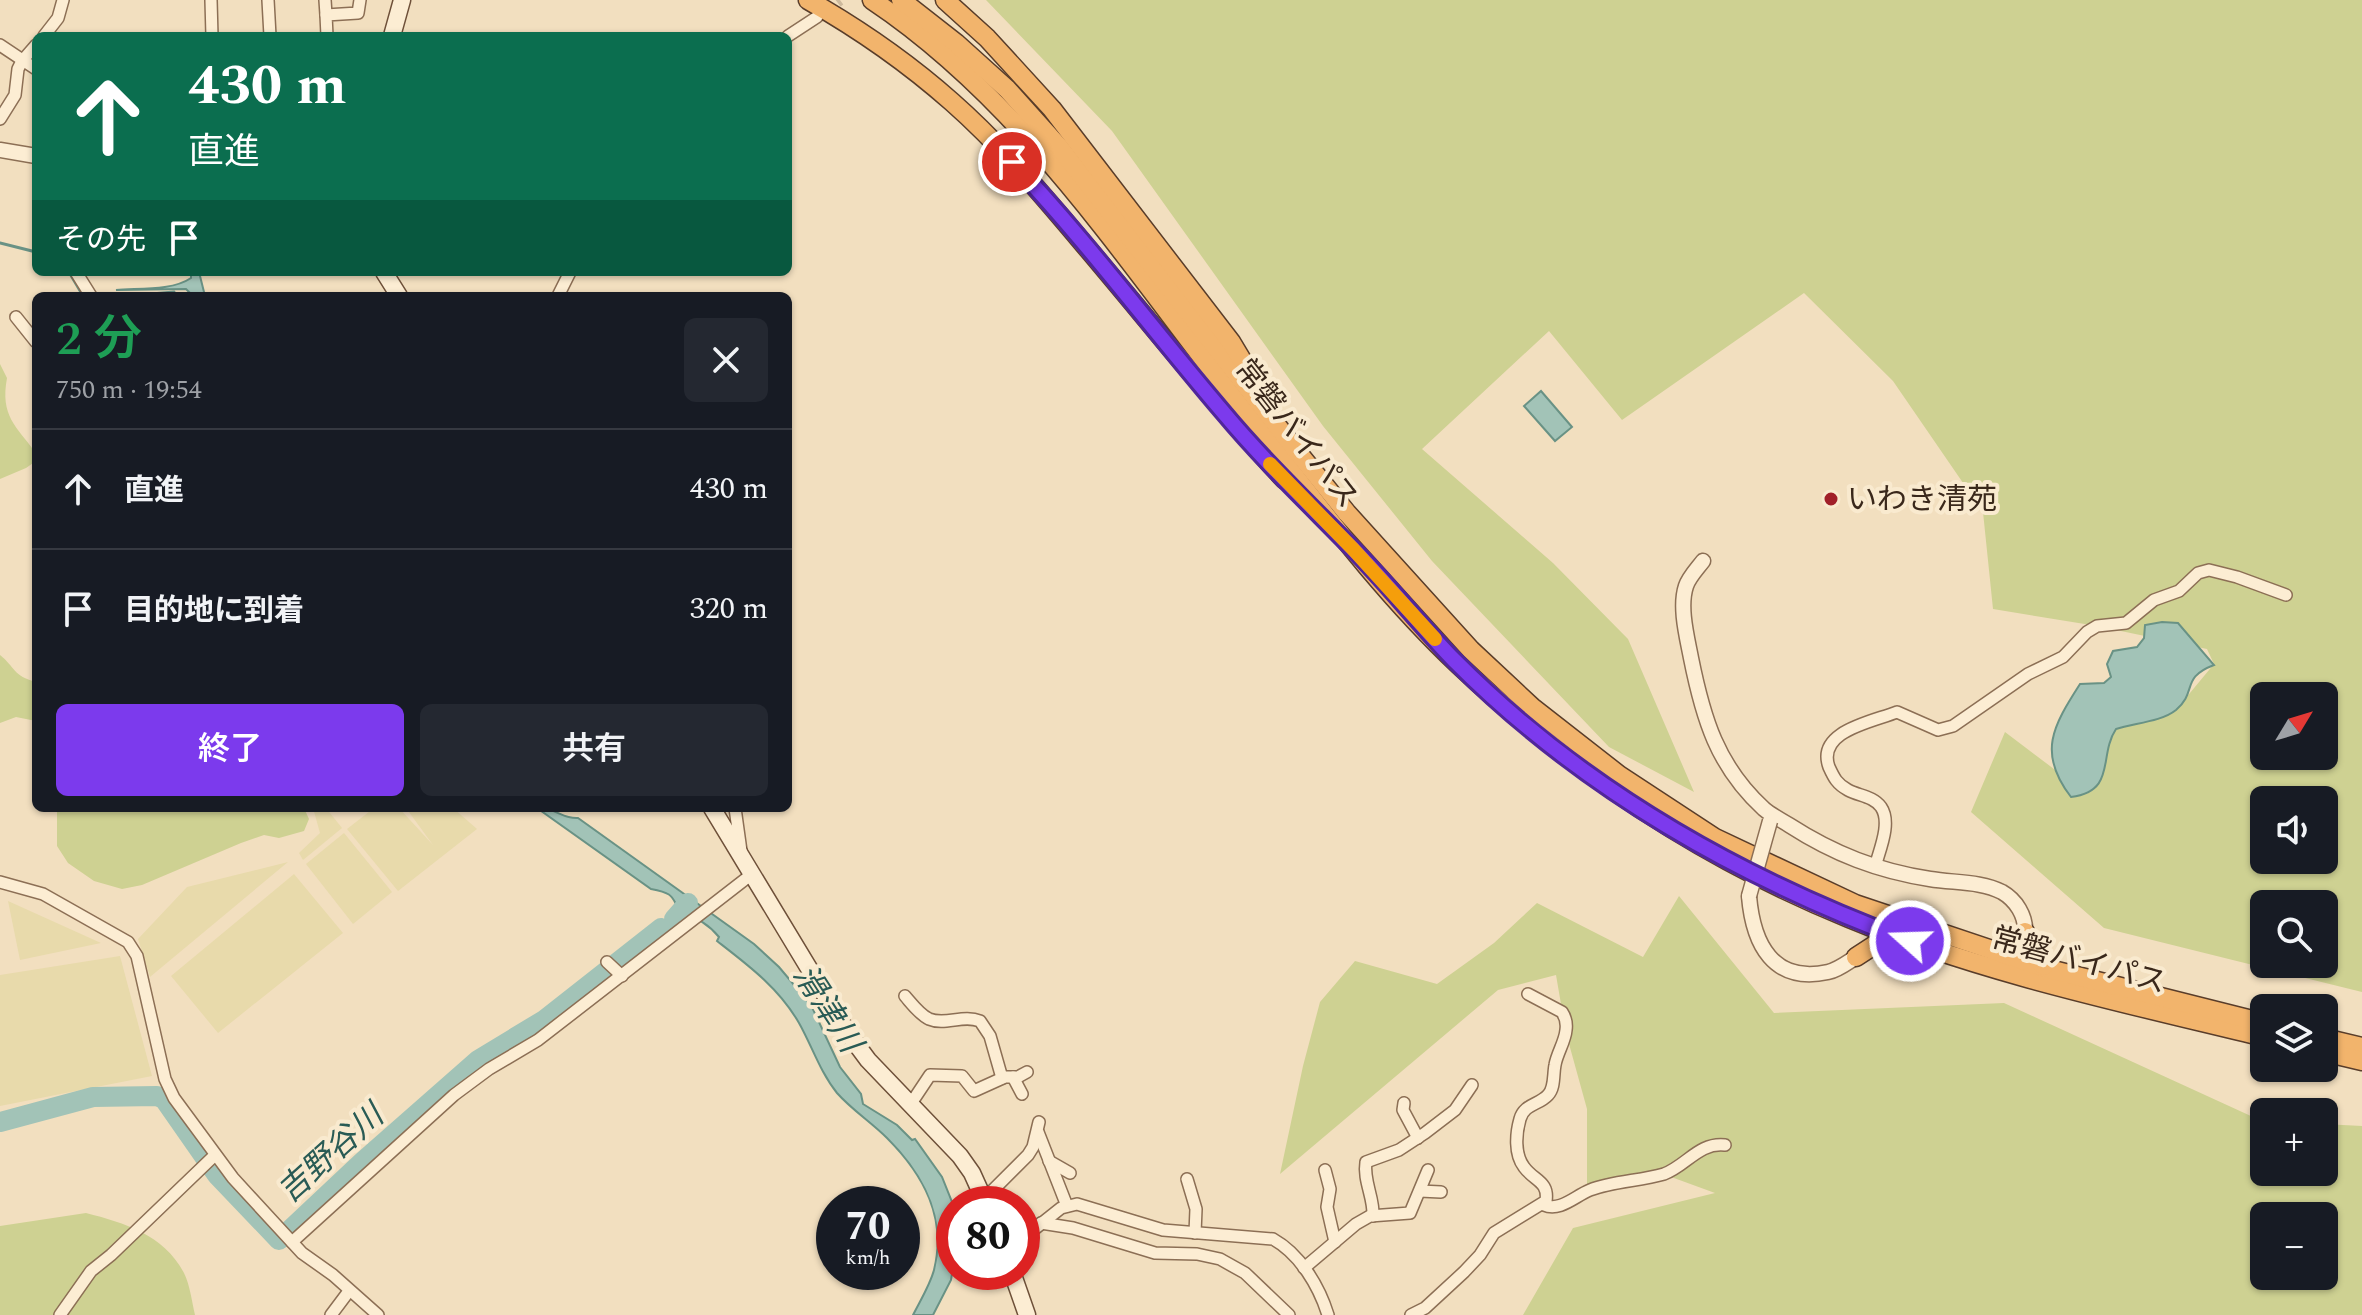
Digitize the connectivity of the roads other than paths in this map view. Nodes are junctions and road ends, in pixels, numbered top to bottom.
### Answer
1 (63, 0) edge
2 (211, 0) edge
3 (268, 0) edge
4 (325, 0) edge
5 (360, 0) edge
6 (402, 0) edge
7 (872, 0) edge
8 (901, 0) edge
9 (945, 0) edge
10 (813, 8) edge
11 (326, 15) junction
12 (47, 32) edge
13 (212, 32) edge
14 (270, 32) edge
15 (327, 32) edge
16 (393, 32) edge
17 (792, 32) edge
18 (0, 45) edge
19 (32, 50) edge
20 (22, 61) junction
21 (32, 67) edge
22 (0, 119) edge
23 (0, 150) edge
24 (32, 155) edge
25 (16, 317) dead end
26 (32, 337) edge
27 (1300, 455) junction
28 (1354, 550) junction
29 (1703, 561) dead end
30 (2286, 595) dead end
31 (714, 812) edge
32 (735, 812) edge
33 (1767, 815) junction
34 (741, 858) junction
35 (1875, 867) junction
36 (752, 874) junction
37 (0, 882) edge
38 (1851, 919) junction
39 (2025, 932) junction
40 (1910, 941) junction
41 (1987, 950) junction
42 (1856, 957) junction
43 (2049, 969) junction
44 (1528, 994) dead end
45 (905, 996) dead end
46 (2250, 1019) edge
47 (2250, 1033) edge
48 (2338, 1041) edge
49 (2362, 1047) edge
50 (2338, 1055) edge
51 (2362, 1061) edge
52 (1027, 1072) dead end
53 (1008, 1078) junction
54 (1472, 1085) dead end
55 (1022, 1094) dead end
56 (1404, 1103) dead end
57 (910, 1105) junction
58 (1418, 1138) junction
59 (1725, 1145) dead end
60 (210, 1160) junction
61 (1049, 1161) junction
62 (1325, 1170) dead end
63 (1428, 1170) dead end
64 (1070, 1173) dead end
65 (1187, 1179) dead end
66 (978, 1186) edge
67 (999, 1186) edge
68 (1420, 1191) junction
69 (1345, 1192) dead end
70 (1441, 1192) dead end
71 (1330, 1195) junction
72 (1544, 1205) junction
73 (1067, 1206) junction
74 (1373, 1216) junction
75 (1041, 1223) joint
76 (1195, 1233) junction
77 (288, 1237) junction
78 (1335, 1242) junction
79 (1304, 1268) junction
80 (1018, 1290) edge
81 (349, 1291) junction
82 (60, 1315) edge
83 (331, 1315) edge
84 (378, 1315) edge
85 (1027, 1315) edge
86 (1289, 1315) edge
87 (1328, 1315) edge
88 (1411, 1315) edge

1 - 12 street
2 - 13 street
3 - 14 street
4 - 11 street
5 - 11 street
6 - 16 main road
7 - 28 highway, 常磐バイパス
8 - 27 highway, 常磐バイパス
9 - 27 highway
10 - 17 street
10 - 28 highway
11 - 15 street
18 - 20 street
19 - 20 street
20 - 21 street
20 - 22 street
23 - 24 street
25 - 26 street
27 - 41 highway, 常磐バイパス
28 - 38 highway, 常磐バイパス
29 - 33 street
30 - 35 street
31 - 34 main road
32 - 34 street
33 - 35 street
33 - 42 street, bridge
34 - 36 main road
35 - 39 street
36 - 57 main road
36 - 77 street
37 - 60 street
38 - 40 highway, 常磐バイパス
38 - 42 highway
39 - 41 highway
39 - 43 highway
40 - 42 highway
40 - 47 highway, 常磐バイパス
41 - 43 highway, 常磐バイパス
43 - 46 highway, 常磐バイパス
44 - 72 street
45 - 53 street
48 - 49 highway
50 - 51 highway
52 - 53 street
53 - 55 street
53 - 57 street
54 - 58 street
56 - 58 street
57 - 66 main road
58 - 74 street
59 - 72 street
60 - 77 street
60 - 82 street
61 - 64 street
61 - 67 street
61 - 73 street
62 - 71 street
63 - 68 street
65 - 76 street
68 - 70 street
68 - 74 street
69 - 71 street
71 - 78 street
72 - 88 street
73 - 75 street
73 - 76 street
74 - 78 street
75 - 86 street
76 - 79 street
77 - 81 street
78 - 79 street
79 - 87 street
80 - 85 main road
81 - 83 street
81 - 84 street

